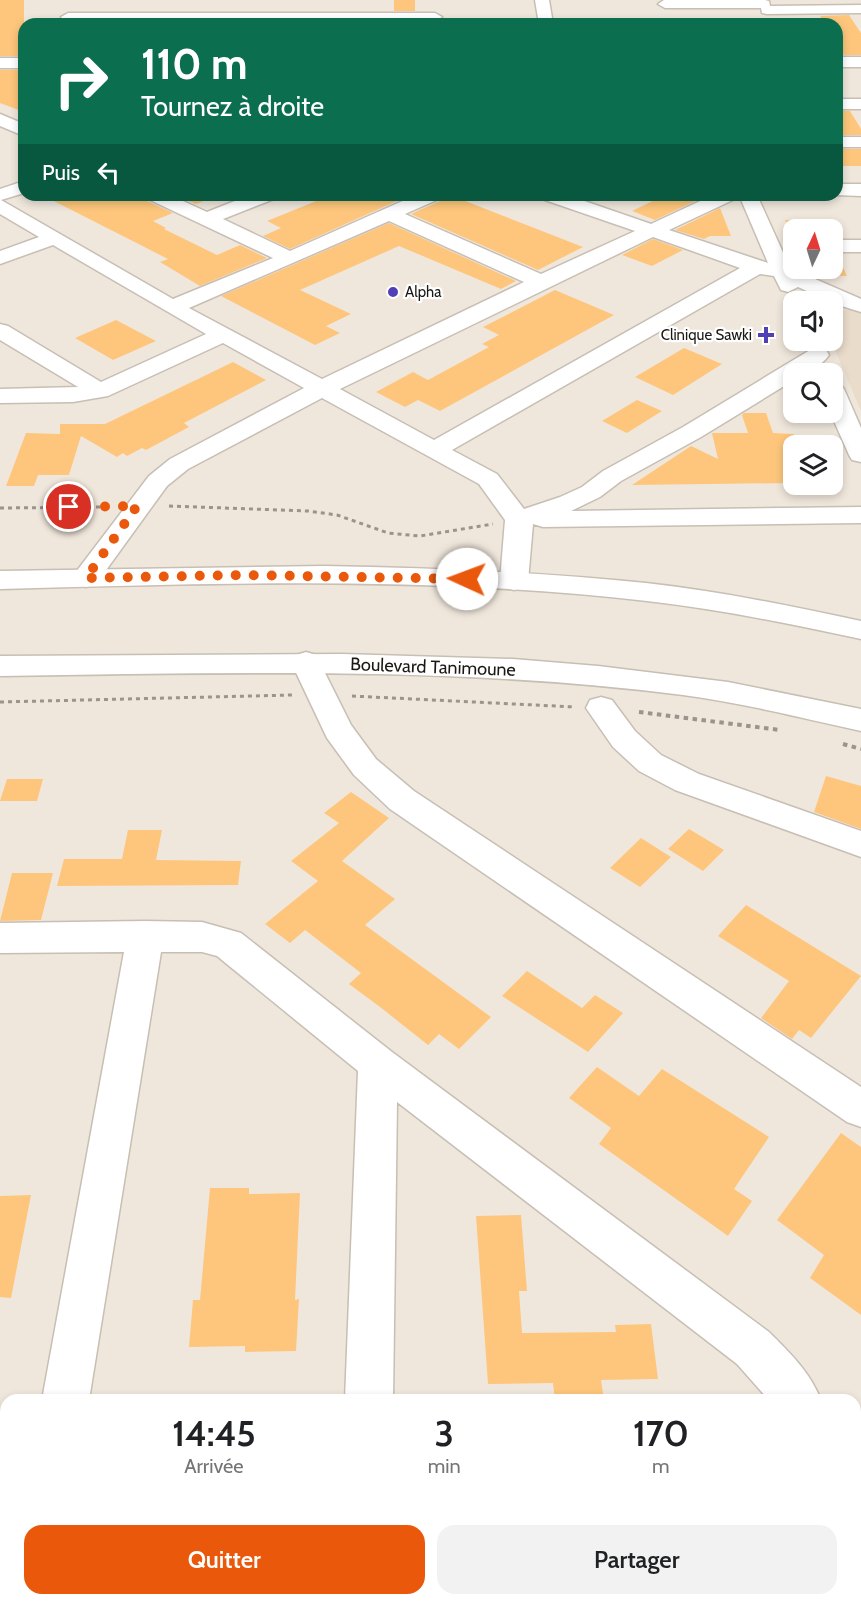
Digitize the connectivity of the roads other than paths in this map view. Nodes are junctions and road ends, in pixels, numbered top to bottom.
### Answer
1 (77, 0) edge
2 (186, 0) edge
3 (292, 0) edge
4 (435, 0) edge
5 (542, 0) edge
6 (664, 2) edge
7 (764, 5) edge
8 (859, 12) edge
9 (68, 18) edge
10 (180, 18) edge
11 (289, 18) edge
12 (435, 18) edge
13 (545, 18) edge
14 (671, 18) edge
15 (772, 18) edge
16 (843, 62) edge
17 (861, 62) edge
18 (0, 63) edge
19 (18, 63) edge
20 (843, 104) edge
21 (861, 104) edge
22 (0, 119) edge
23 (18, 128) edge
24 (843, 142) edge
25 (861, 142) edge
26 (18, 189) edge
27 (843, 190) edge
28 (861, 190) edge
29 (0, 195) edge
30 (168, 201) edge
31 (252, 201) edge
32 (418, 201) edge
33 (566, 201) edge
34 (715, 201) edge
35 (751, 201) edge
36 (0, 206) edge
37 (388, 214) junction
38 (206, 219) junction
39 (648, 231) junction
40 (54, 238) junction
41 (843, 246) edge
42 (861, 246) edge
43 (771, 247) junction
44 (783, 247) edge
45 (0, 258) edge
46 (290, 258) junction
47 (757, 267) junction
48 (782, 272) junction
49 (541, 282) junction
50 (790, 291) edge
51 (861, 306) edge
52 (172, 307) junction
53 (0, 331) edge
54 (223, 335) junction
55 (818, 356) edge
56 (321, 390) junction
57 (100, 391) junction
58 (0, 396) edge
59 (843, 414) edge
60 (434, 450) junction
61 (861, 455) edge
62 (861, 515) edge
63 (516, 549) junction
64 (86, 578) junction
65 (0, 580) edge
66 (861, 630) edge
67 (306, 663) junction
68 (0, 666) edge
69 (601, 708) road end
70 (861, 720) edge
71 (861, 844) edge
72 (145, 936) junction
73 (0, 938) edge
74 (378, 1064) junction
75 (861, 1109) edge
76 (66, 1394) edge
77 (369, 1394) edge
78 (794, 1394) edge

1 - 9 street
2 - 10 street
3 - 11 street
4 - 12 street
5 - 13 street
6 - 7 street
6 - 14 street
7 - 8 street
7 - 15 street
16 - 17 street
18 - 19 street
20 - 21 street
22 - 23 street
24 - 25 street
26 - 29 street
27 - 28 street
30 - 38 street
31 - 38 street
32 - 37 street
33 - 39 street
34 - 39 street
35 - 43 street
36 - 40 street
37 - 46 street
37 - 49 street
38 - 46 street
39 - 47 street
39 - 49 street
40 - 45 street
40 - 52 street
41 - 42 street
43 - 44 street
43 - 48 street
46 - 52 street
47 - 48 street
47 - 60 street
48 - 50 street
48 - 51 street
49 - 56 street
52 - 54 street
53 - 57 street
54 - 56 street
54 - 57 street
55 - 63 street
56 - 60 street
56 - 64 street
57 - 58 street
59 - 61 street
60 - 63 street
62 - 63 street
63 - 64 street
63 - 66 street
64 - 65 street
67 - 68 street, Boulevard Tanimoune
67 - 70 street, Boulevard Tanimoune
67 - 75 street
69 - 71 street
72 - 73 street
72 - 74 street
72 - 76 street
74 - 77 street
74 - 78 street

